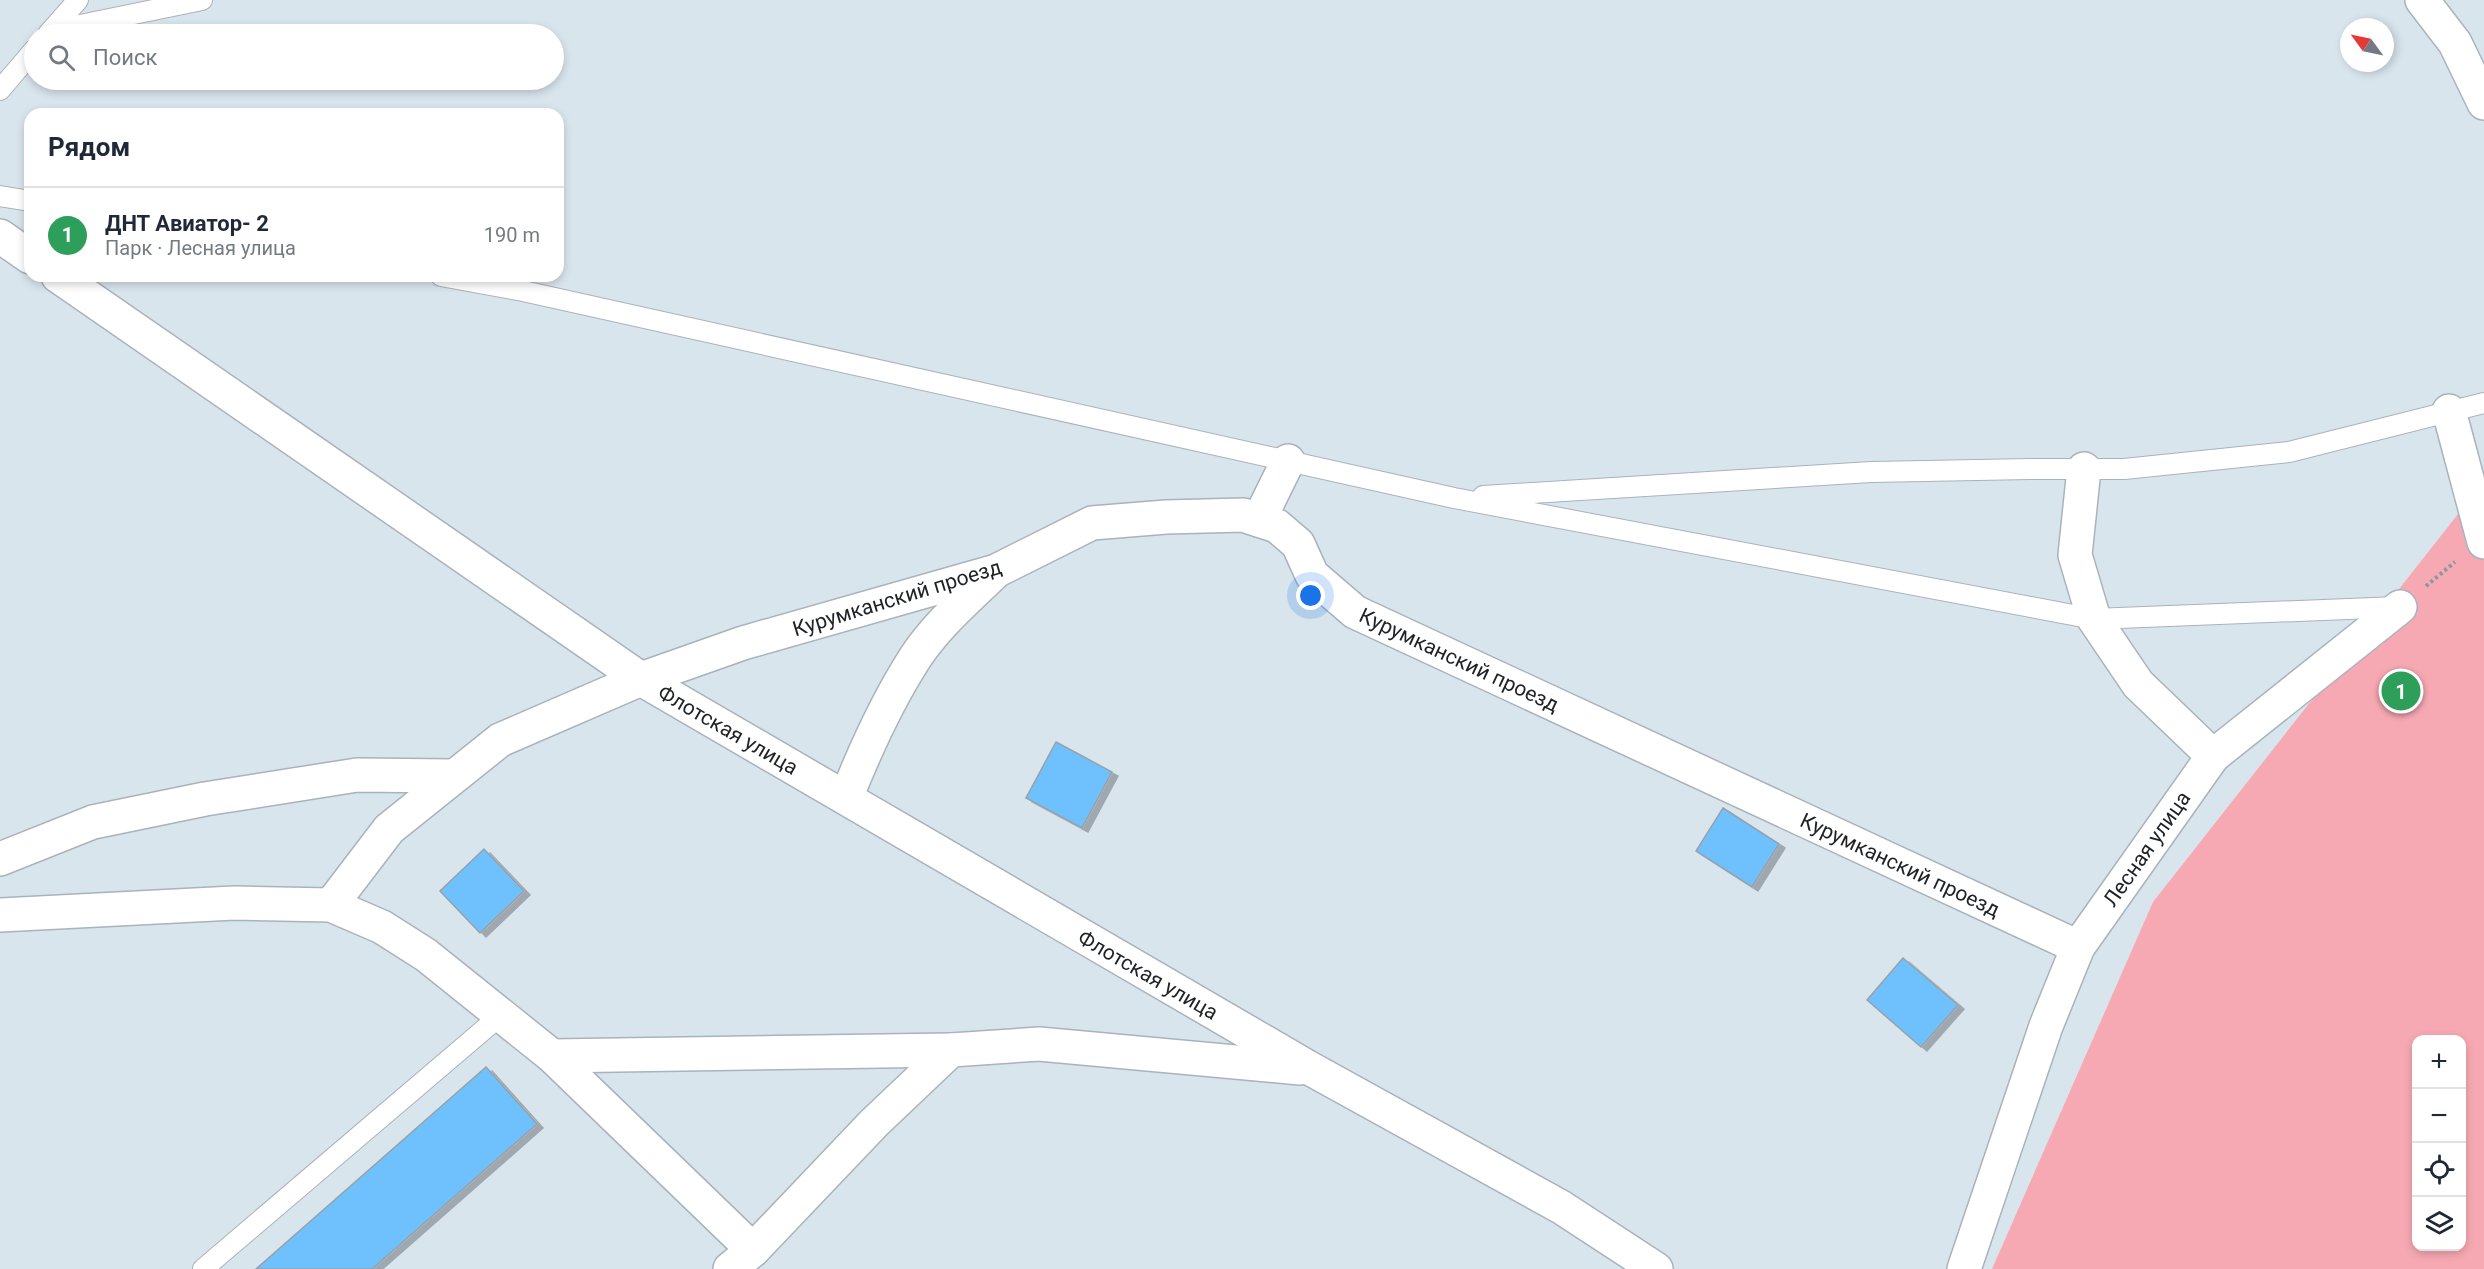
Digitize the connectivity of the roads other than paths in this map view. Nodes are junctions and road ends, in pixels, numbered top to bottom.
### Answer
1 (78, 0) edge
2 (202, 0) edge
3 (2422, 0) edge
4 (57, 24) edge
5 (91, 24) edge
6 (24, 62) edge
7 (0, 90) edge
8 (2484, 103) edge
9 (0, 196) edge
10 (24, 200) edge
11 (0, 236) edge
12 (24, 253) edge
13 (67, 282) edge
14 (474, 282) edge
15 (2484, 403) edge
16 (2449, 411) junction
17 (1288, 461) junction
18 (2084, 469) junction
19 (1454, 498) junction
20 (1259, 520) junction
21 (2484, 541) edge
22 (996, 571) junction
23 (2400, 607) joint
24 (2094, 619) junction
25 (641, 679) junction
26 (2213, 756) junction
27 (453, 776) junction
28 (846, 798) junction
29 (0, 859) edge
30 (331, 905) junction
31 (0, 915) edge
32 (2078, 947) junction
33 (500, 1016) junction
34 (951, 1050) junction
35 (552, 1056) junction
36 (1311, 1069) junction
37 (741, 1259) edge
38 (203, 1269) edge
39 (1656, 1269) edge
40 (1964, 1269) edge

1 - 4 lane
2 - 5 lane
3 - 8 street
6 - 7 lane
9 - 10 lane
11 - 12 street
13 - 25 street, Флотская улица
14 - 17 lane
15 - 16 lane
16 - 18 lane
16 - 21 street
17 - 19 lane
17 - 20 street
18 - 19 lane
18 - 24 street
19 - 24 lane
20 - 22 street, Курумканский проезд
20 - 32 street, Курумканский проезд
22 - 25 street, Курумканский проезд
22 - 28 street
23 - 24 lane
23 - 26 street, Лесная улица
24 - 26 street
25 - 27 street, Курумканский проезд
25 - 28 street, Флотская улица
26 - 32 street, Лесная улица
27 - 29 street
27 - 30 street, Курумканский проезд
28 - 36 street, Флотская улица
30 - 31 street
30 - 33 street
32 - 40 street, Лесная улица
33 - 35 street
33 - 38 lane
34 - 35 street
34 - 36 street
34 - 37 street
35 - 37 street
36 - 39 street, Флотская улица

